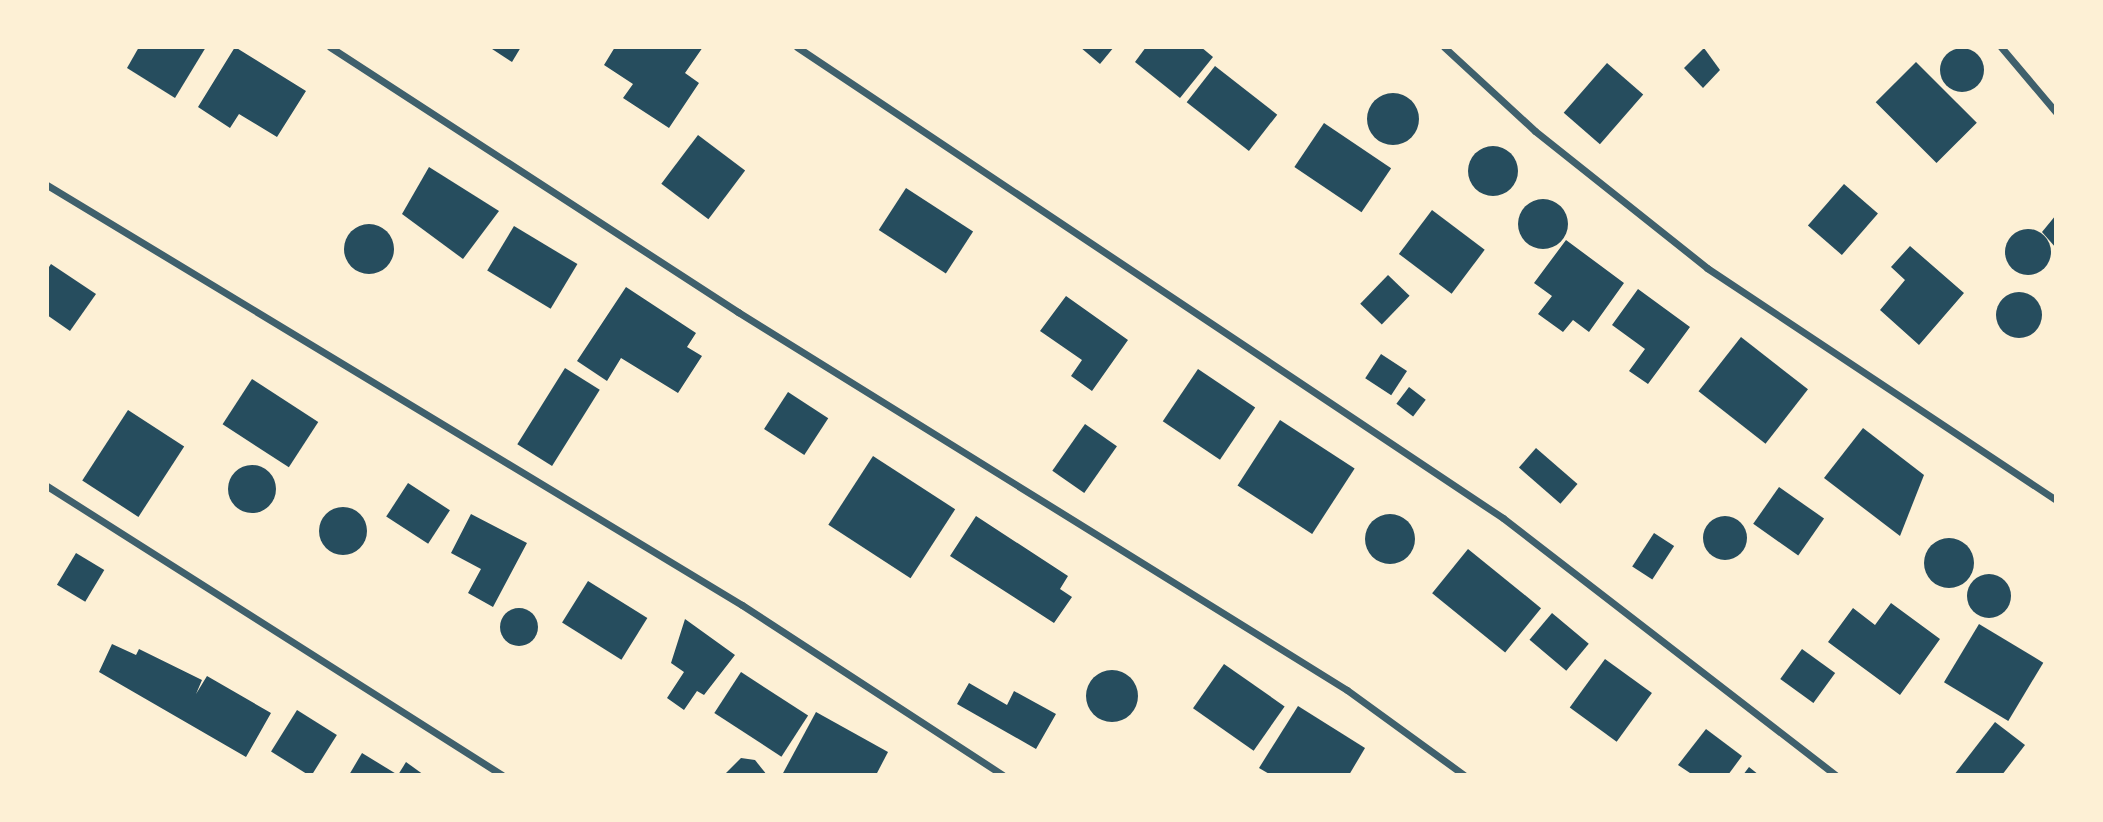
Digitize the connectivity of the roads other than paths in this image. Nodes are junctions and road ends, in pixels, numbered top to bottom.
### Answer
1 (330, 47) edge
2 (797, 47) edge
3 (1444, 47) edge
4 (2001, 47) edge
5 (2056, 112) edge
6 (47, 185) edge
7 (47, 486) edge
8 (2056, 500) edge
9 (502, 775) edge
10 (1003, 775) edge
11 (1464, 775) edge
12 (1836, 775) edge

1 - 11 street
2 - 12 street
3 - 8 street
4 - 5 street
6 - 10 street
7 - 9 street

